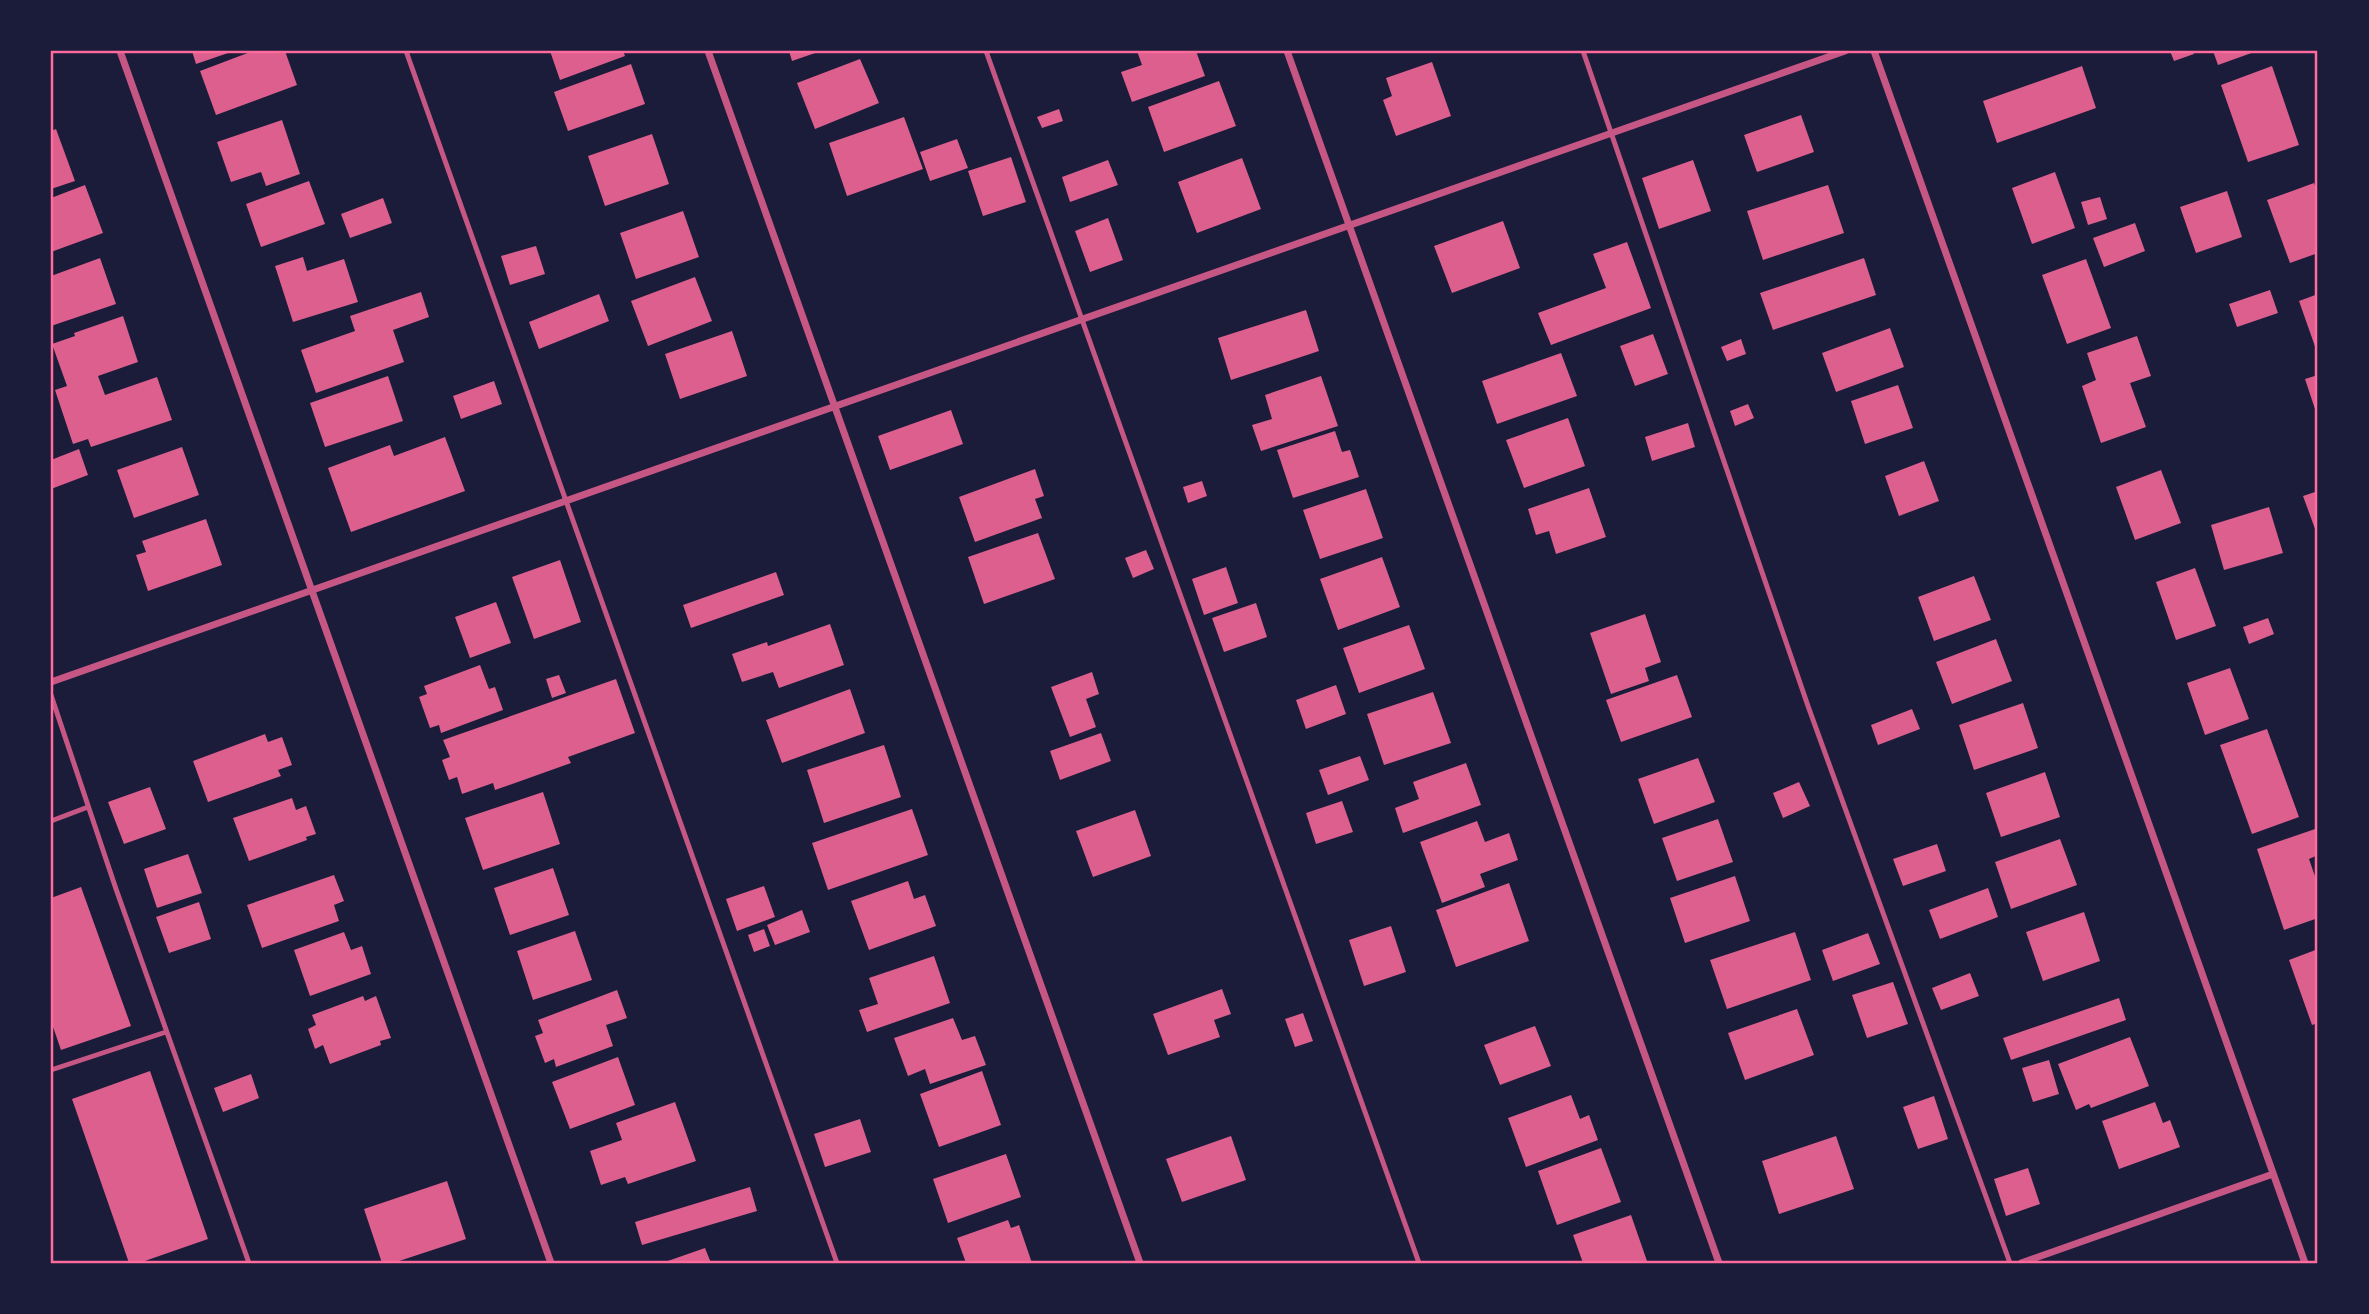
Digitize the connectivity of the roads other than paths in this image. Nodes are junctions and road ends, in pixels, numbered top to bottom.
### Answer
1 (120, 51) edge
2 (406, 51) edge
3 (708, 51) edge
4 (986, 51) edge
5 (1287, 51) edge
6 (1583, 51) edge
7 (1846, 51) edge
8 (1874, 51) edge
9 (1612, 133) junction
10 (1349, 225) junction
11 (1082, 320) junction
12 (833, 408) junction
13 (567, 502) junction
14 (311, 591) junction
15 (51, 682) edge
16 (51, 695) edge
17 (88, 807) junction
18 (51, 821) edge
19 (166, 1032) junction
20 (51, 1070) edge
21 (2273, 1174) junction
22 (249, 1263) edge
23 (551, 1263) edge
24 (837, 1263) edge
25 (1140, 1263) edge
26 (1419, 1263) edge
27 (1719, 1263) edge
28 (2010, 1263) edge
29 (2021, 1263) edge
30 (2305, 1263) edge

1 - 14 street
2 - 13 lane
3 - 12 street
4 - 11 lane
5 - 10 street
6 - 9 lane
7 - 9 street
8 - 21 street
9 - 10 street
9 - 28 lane
10 - 11 street
10 - 27 street
11 - 12 street
11 - 26 lane
12 - 13 street
12 - 25 street
13 - 14 street
13 - 24 lane
14 - 15 street
14 - 23 street
16 - 17 lane
17 - 18 lane
17 - 19 lane
19 - 20 lane
19 - 22 lane
21 - 29 street
21 - 30 street

